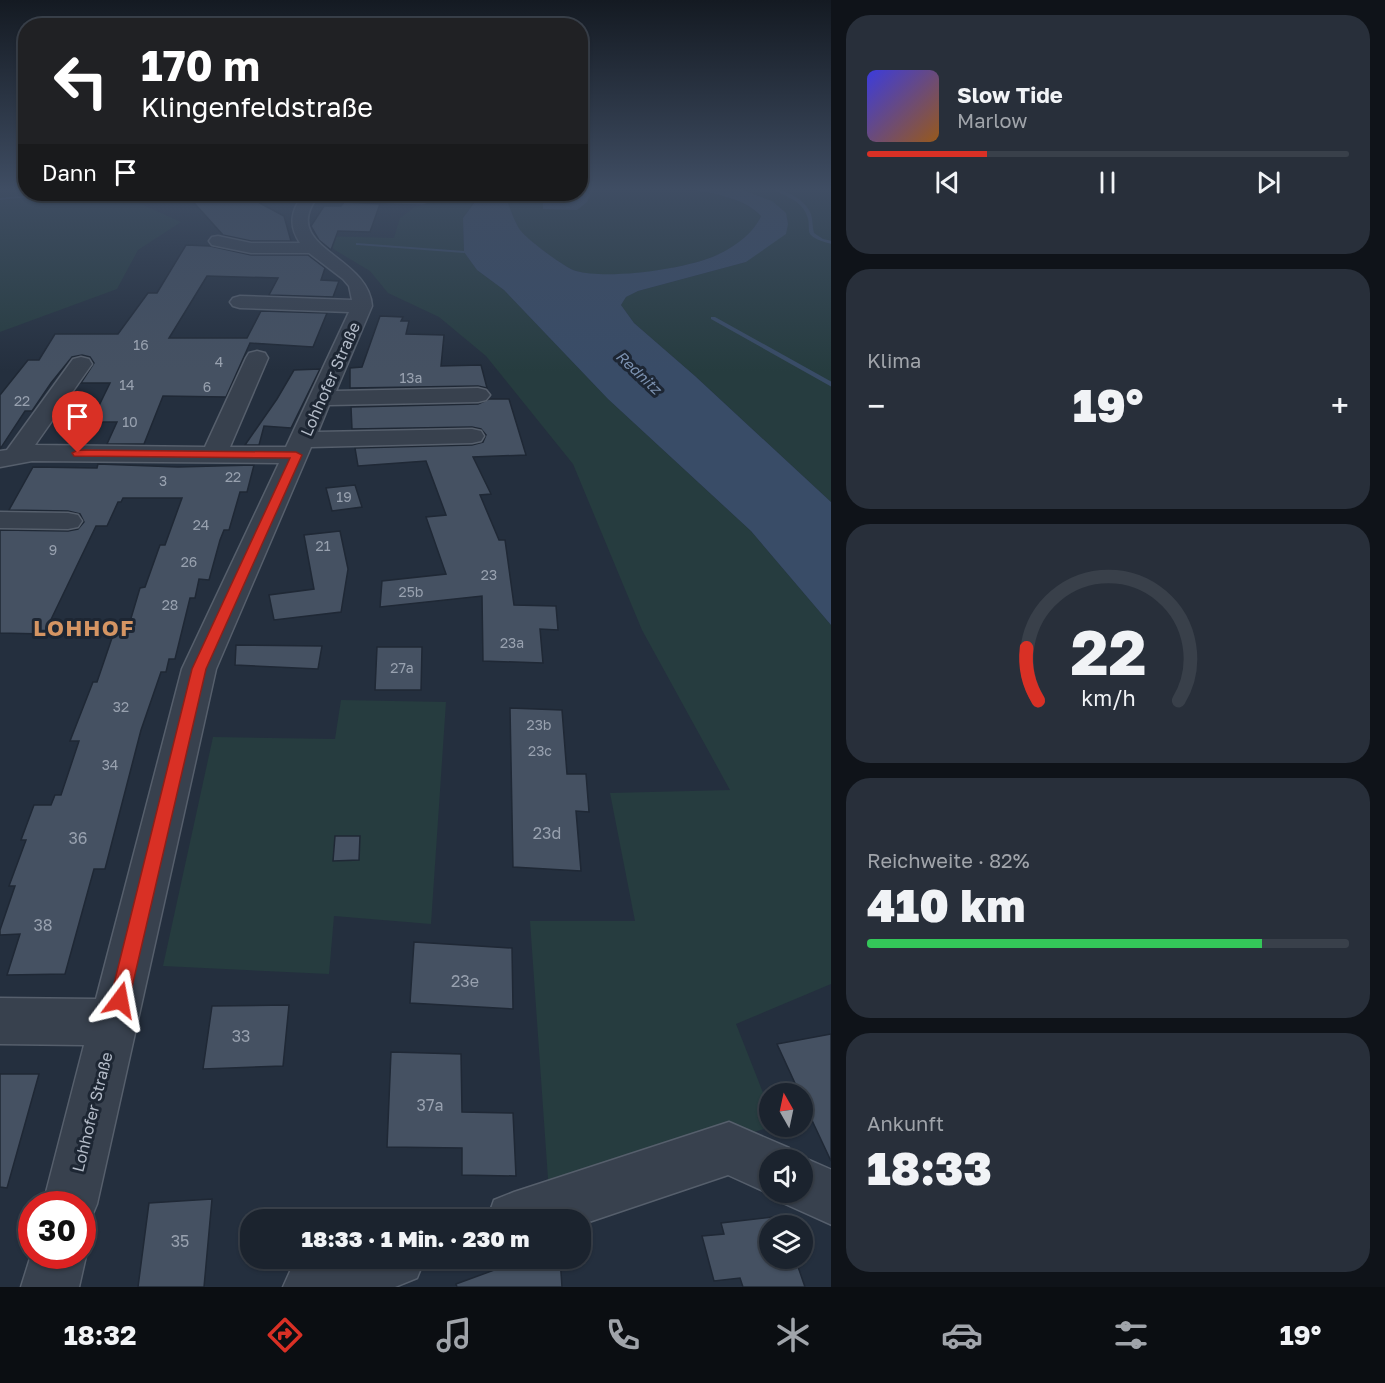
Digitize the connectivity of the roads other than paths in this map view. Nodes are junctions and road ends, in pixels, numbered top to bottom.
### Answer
1 (316, 250) edge
2 (240, 302) dead end
3 (362, 306) junction
4 (257, 357) dead end
5 (81, 364) dead end
6 (478, 395) dead end
7 (320, 398) junction
8 (472, 435) dead end
9 (300, 448) junction
10 (214, 454) junction
11 (8, 458) edge
12 (0, 520) edge
13 (68, 521) dead end
14 (0, 1022) edge
15 (114, 1022) junction
16 (759, 1162) edge
17 (813, 1189) edge
18 (73, 1191) edge
19 (831, 1198) edge
20 (547, 1209) edge
21 (55, 1269) edge
22 (365, 1269) edge
23 (50, 1287) edge
24 (312, 1287) edge

1 - 3 street, Lohhofer Straße
2 - 3 street
3 - 7 street, Lohhofer Straße
4 - 10 street
5 - 11 street
6 - 7 street
7 - 9 street, Lohhofer Straße
8 - 9 street
9 - 10 street
9 - 15 street, Lohhofer Straße
10 - 11 street
12 - 13 street
14 - 15 street
15 - 18 street, Lohhofer Straße
16 - 20 street
17 - 19 street
21 - 23 street
22 - 24 street

